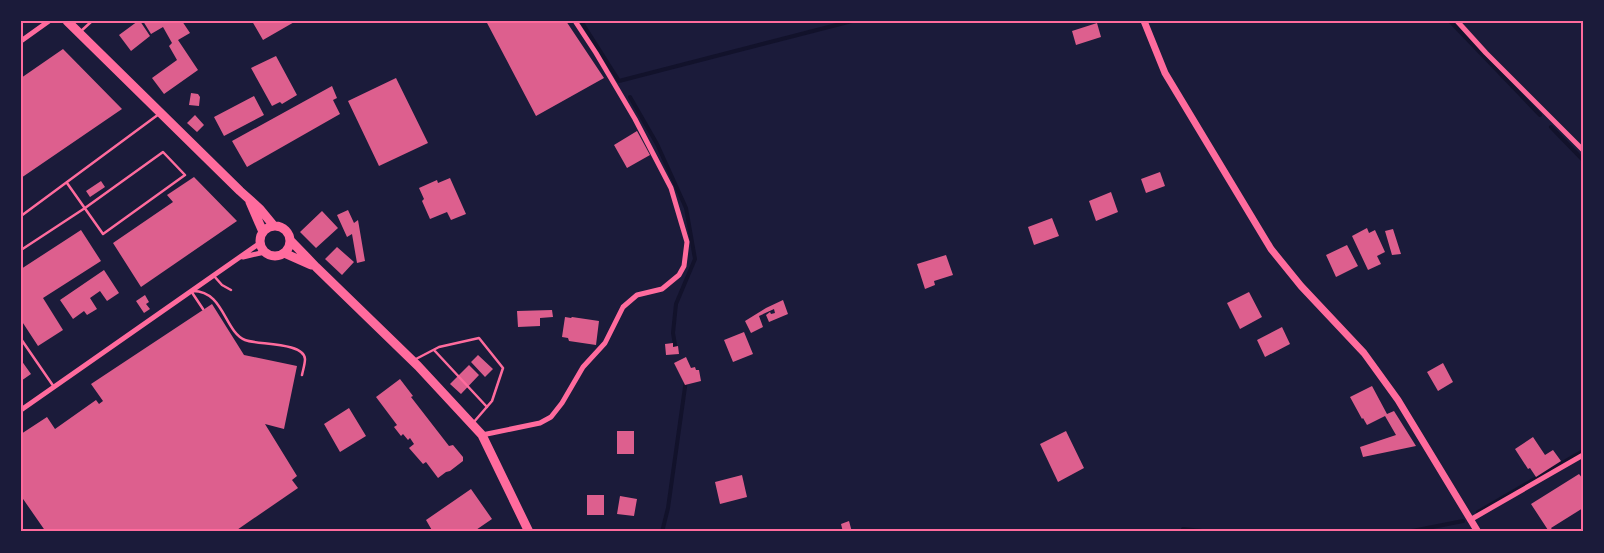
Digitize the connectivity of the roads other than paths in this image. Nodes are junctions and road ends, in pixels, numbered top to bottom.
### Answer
1 (49, 21) edge
2 (66, 21) edge
3 (92, 21) edge
4 (575, 21) edge
5 (1144, 21) edge
6 (1458, 21) edge
7 (79, 33) junction
8 (21, 41) edge
9 (160, 113) junction
10 (1583, 150) edge
11 (67, 182) junction
12 (247, 197) junction
13 (85, 208) junction
14 (21, 216) edge
15 (274, 226) junction
16 (263, 232) junction
17 (290, 240) junction
18 (260, 243) junction
19 (21, 250) edge
20 (265, 252) junction
21 (284, 253) junction
22 (240, 258) junction
23 (316, 267) junction
24 (214, 276) junction
25 (231, 290) dead end
26 (191, 291) junction
27 (203, 309) dead end
28 (21, 339) edge
29 (434, 350) junction
30 (413, 360) junction
31 (302, 375) dead end
32 (54, 387) junction
33 (487, 407) junction
34 (21, 410) edge
35 (472, 424) junction
36 (482, 435) junction
37 (1583, 455) edge
38 (1470, 520) junction
39 (529, 532) edge
40 (1478, 532) edge

1 - 8 street
2 - 7 main road
3 - 7 lane
4 - 36 street
5 - 38 street
6 - 10 street
7 - 9 main road
9 - 11 lane
9 - 12 main road
11 - 13 lane
11 - 14 lane
12 - 15 main road
12 - 16 main road
13 - 13 lane
13 - 19 lane
15 - 16 main road
15 - 17 main road
16 - 18 main road
17 - 21 main road
17 - 23 main road
18 - 20 main road
18 - 22 street
20 - 21 main road
20 - 22 street
21 - 23 main road
22 - 24 street
23 - 30 main road
24 - 25 lane
24 - 26 street
26 - 27 lane
26 - 31 lane
26 - 32 street
28 - 32 lane
29 - 30 lane
29 - 33 lane
29 - 33 lane
30 - 35 main road
32 - 34 street
33 - 35 lane
35 - 36 main road
36 - 39 main road
37 - 38 street
38 - 40 street

